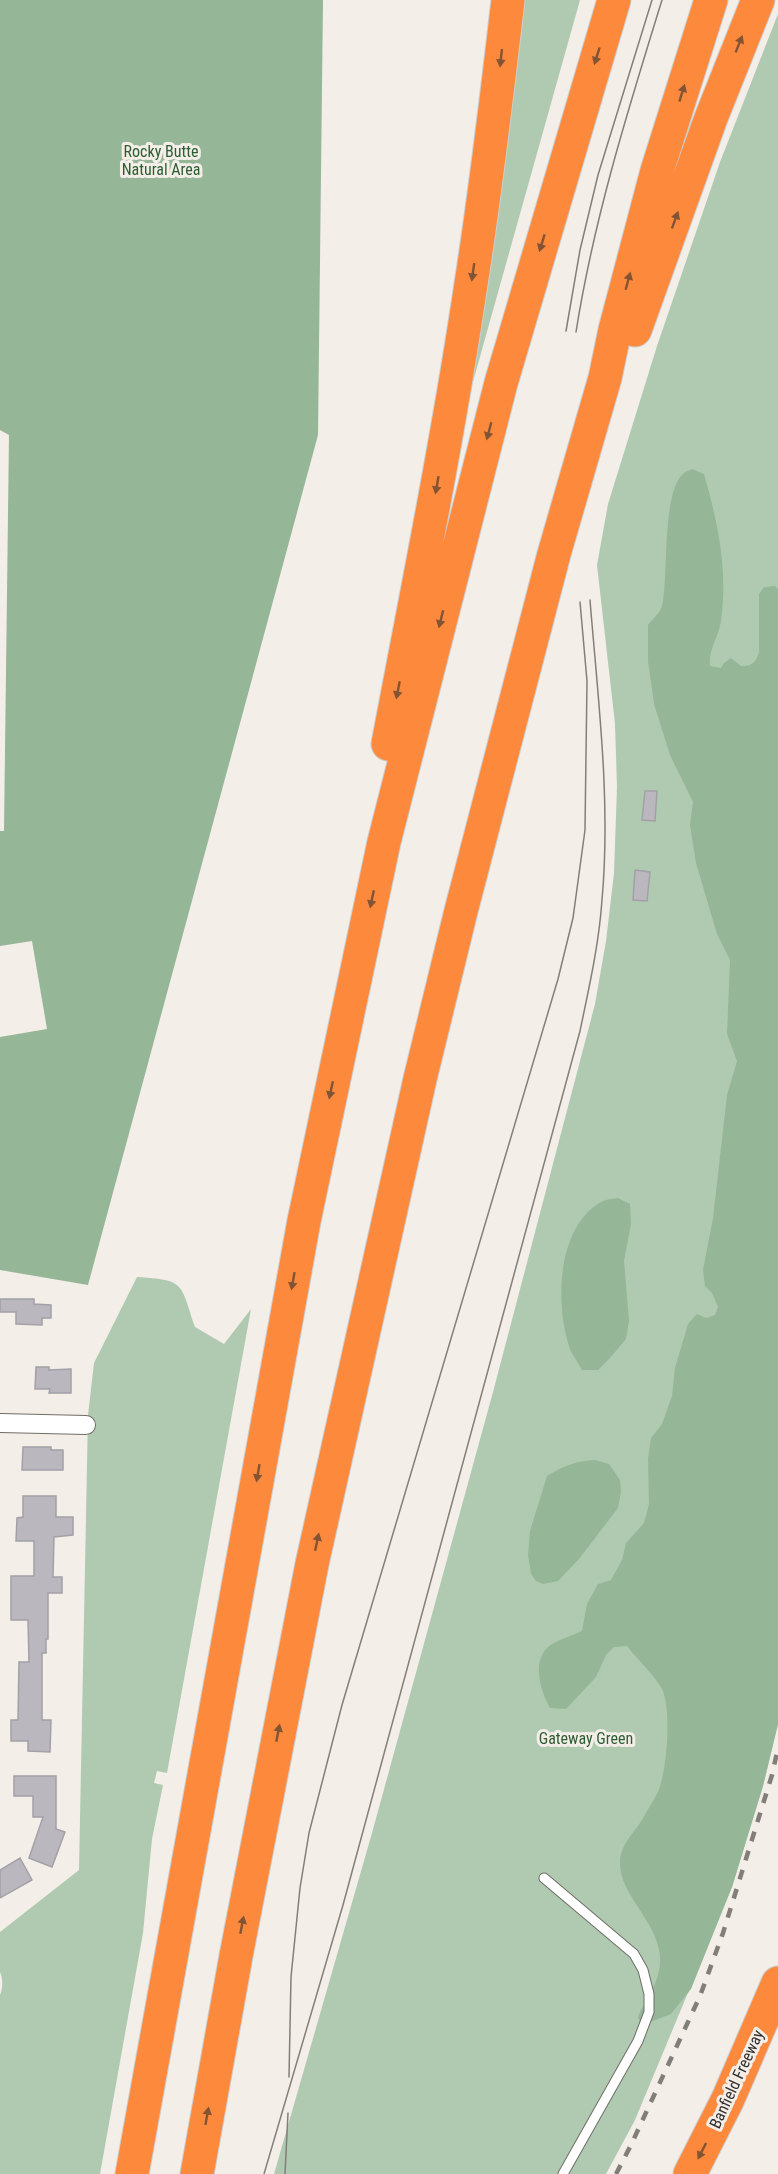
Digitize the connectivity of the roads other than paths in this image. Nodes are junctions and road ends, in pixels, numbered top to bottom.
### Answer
1 (508, 0) edge
2 (614, 0) edge
3 (711, 0) edge
4 (758, 0) edge
5 (605, 378) junction
6 (384, 842) junction
7 (0, 1424) edge
8 (86, 1425) dead end
9 (544, 1878) dead end
10 (778, 1983) edge
11 (778, 2041) edge
12 (132, 2174) edge
13 (197, 2174) edge
14 (563, 2174) edge
15 (690, 2174) edge
16 (714, 2174) edge

1 -> 6 highway
2 -> 6 highway
5 -> 3 highway
5 -> 4 highway
13 -> 5 highway
6 -> 12 highway
7 - 8 street
9 - 14 lane
10 -> 15 highway, Banfield Freeway
11 - 16 highway, Banfield Freeway

